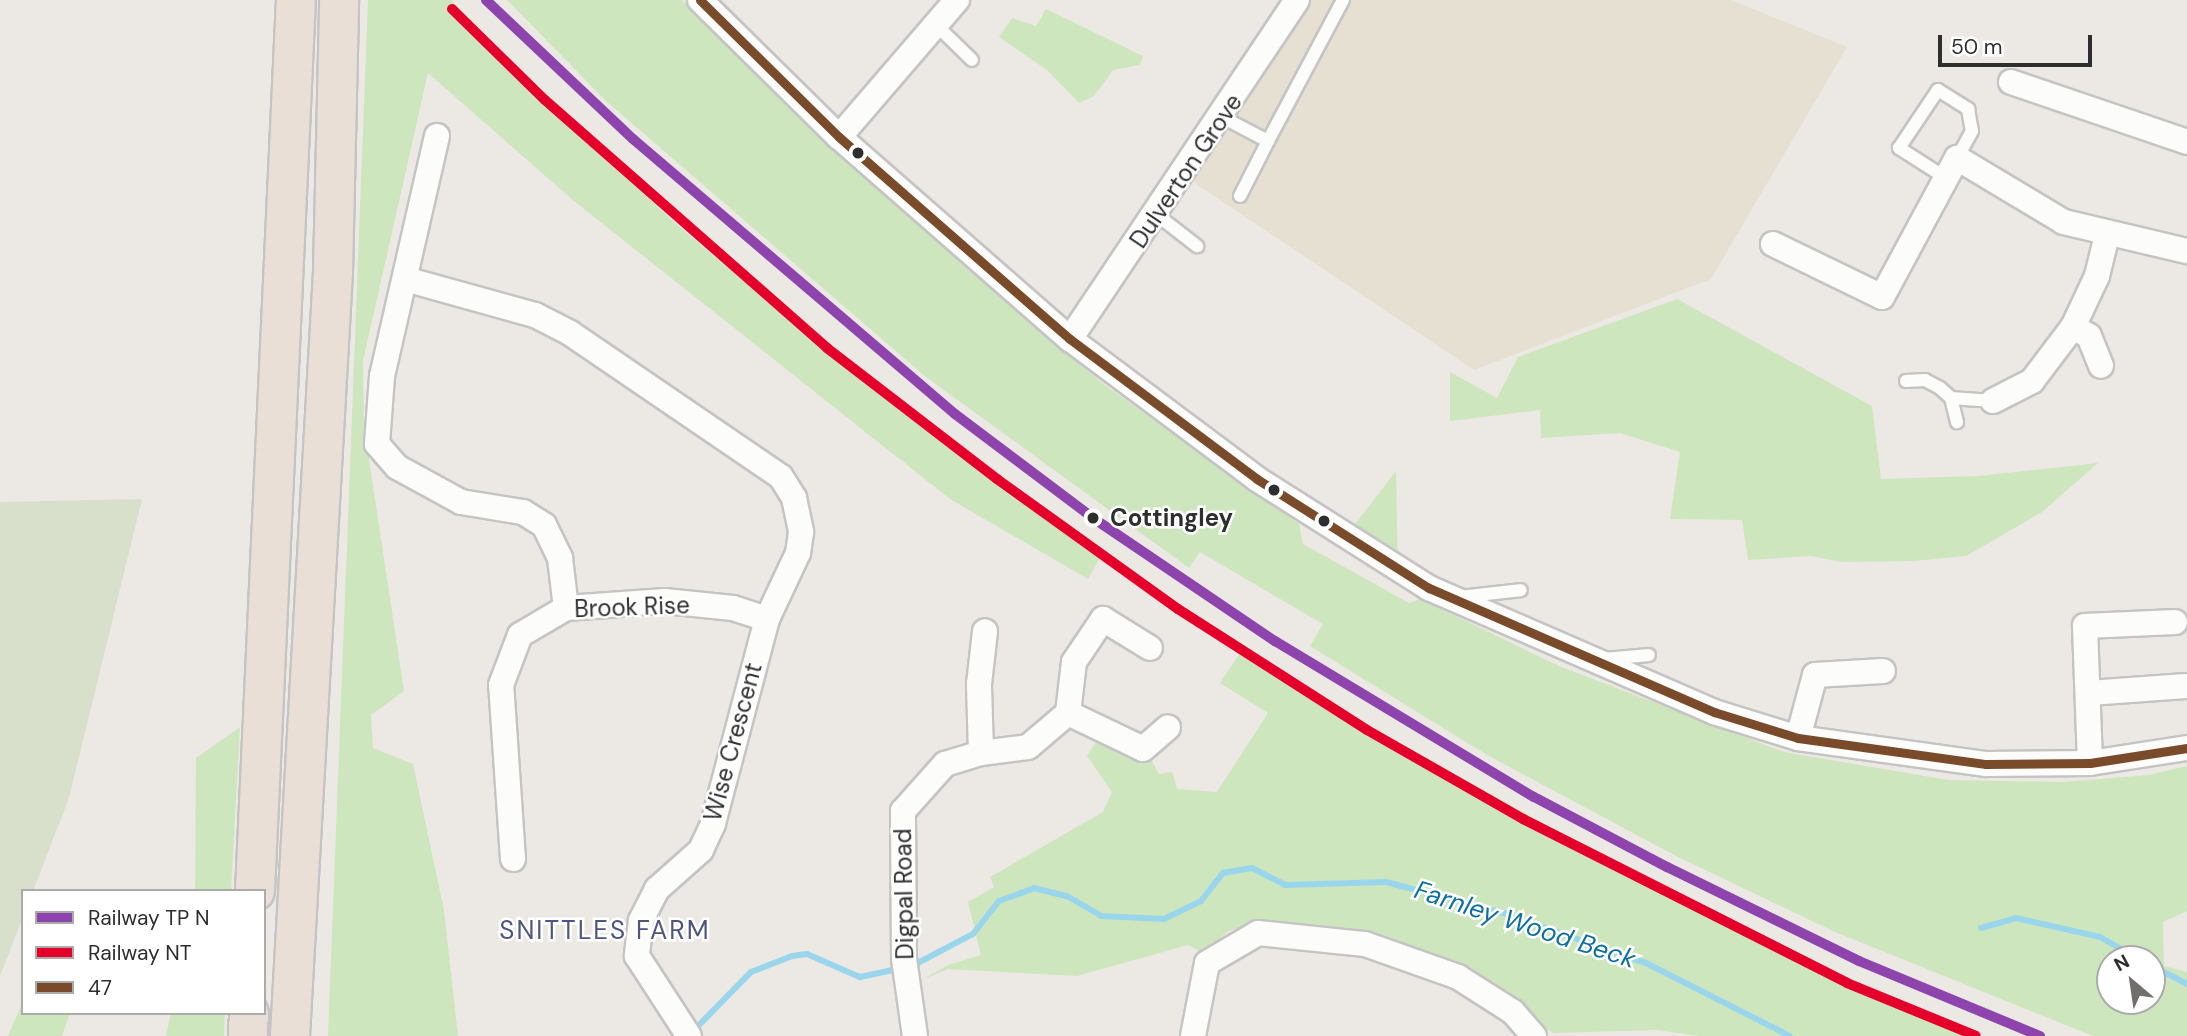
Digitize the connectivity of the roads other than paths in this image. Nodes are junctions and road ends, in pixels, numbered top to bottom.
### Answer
1 (296, 0) edge
2 (339, 0) edge
3 (700, 0) edge
4 (957, 0) edge
5 (1297, 0) edge
6 (1343, 0) edge
7 (936, 25) junction
8 (972, 60) dead end
9 (2011, 82) dead end
10 (1222, 117) junction
11 (437, 136) dead end
12 (839, 137) junction
13 (1268, 141) junction
14 (2187, 142) edge
15 (1951, 168) junction
16 (1240, 196) dead end
17 (1157, 215) junction
18 (2107, 235) junction
19 (1773, 244) dead end
20 (1197, 246) dead end
21 (2187, 251) edge
22 (405, 279) junction
23 (2073, 327) junction
24 (1070, 339) junction
25 (2101, 366) dead end
26 (1906, 381) dead end
27 (1951, 398) junction
28 (1993, 401) joint
29 (1957, 422) dead end
30 (1521, 590) dead end
31 (1450, 598) junction
32 (566, 608) junction
33 (767, 619) junction
34 (2175, 622) dead end
35 (985, 631) dead end
36 (1150, 648) dead end
37 (1648, 655) dead end
38 (1588, 660) junction
39 (1883, 671) dead end
40 (2186, 686) edge
41 (2089, 692) junction
42 (1068, 713) junction
43 (1168, 727) dead end
44 (1798, 738) junction
45 (2187, 748) edge
46 (981, 753) junction
47 (2090, 763) junction
48 (513, 859) dead end
49 (255, 889) edge
50 (249, 1015) edge
51 (248, 1036) edge
52 (290, 1036) edge
53 (689, 1036) edge
54 (915, 1036) edge
55 (1194, 1036) edge
56 (1534, 1036) edge

1 - 49 highway
2 - 52 highway
3 - 12 street
4 - 7 street
5 - 10 street, Dulverton Grove
6 - 13 lane
7 - 8 lane
7 - 12 street
9 - 14 street
10 - 13 lane
10 - 17 street, Dulverton Grove
11 - 22 street
12 - 24 street
13 - 16 lane
15 - 15 lane
15 - 18 street
15 - 19 street
17 - 20 lane
17 - 24 street, Dulverton Grove
18 - 21 street
18 - 23 street
22 - 32 street
22 - 33 street, Wise Crescent
23 - 25 street
23 - 28 street
24 - 31 street
26 - 27 lane
27 - 28 lane
27 - 29 lane
30 - 31 lane
31 - 38 street
32 - 33 street, Brook Rise
32 - 48 street, Brook Rise
33 - 53 street, Wise Crescent
34 - 41 street
35 - 46 street
36 - 42 street
37 - 38 lane
38 - 44 street
39 - 44 street
40 - 41 street
41 - 47 street
42 - 43 street
42 - 46 street, Digpal Road
44 - 47 street
45 - 47 street
46 - 54 street, Digpal Road
50 - 51 highway
55 - 56 street

